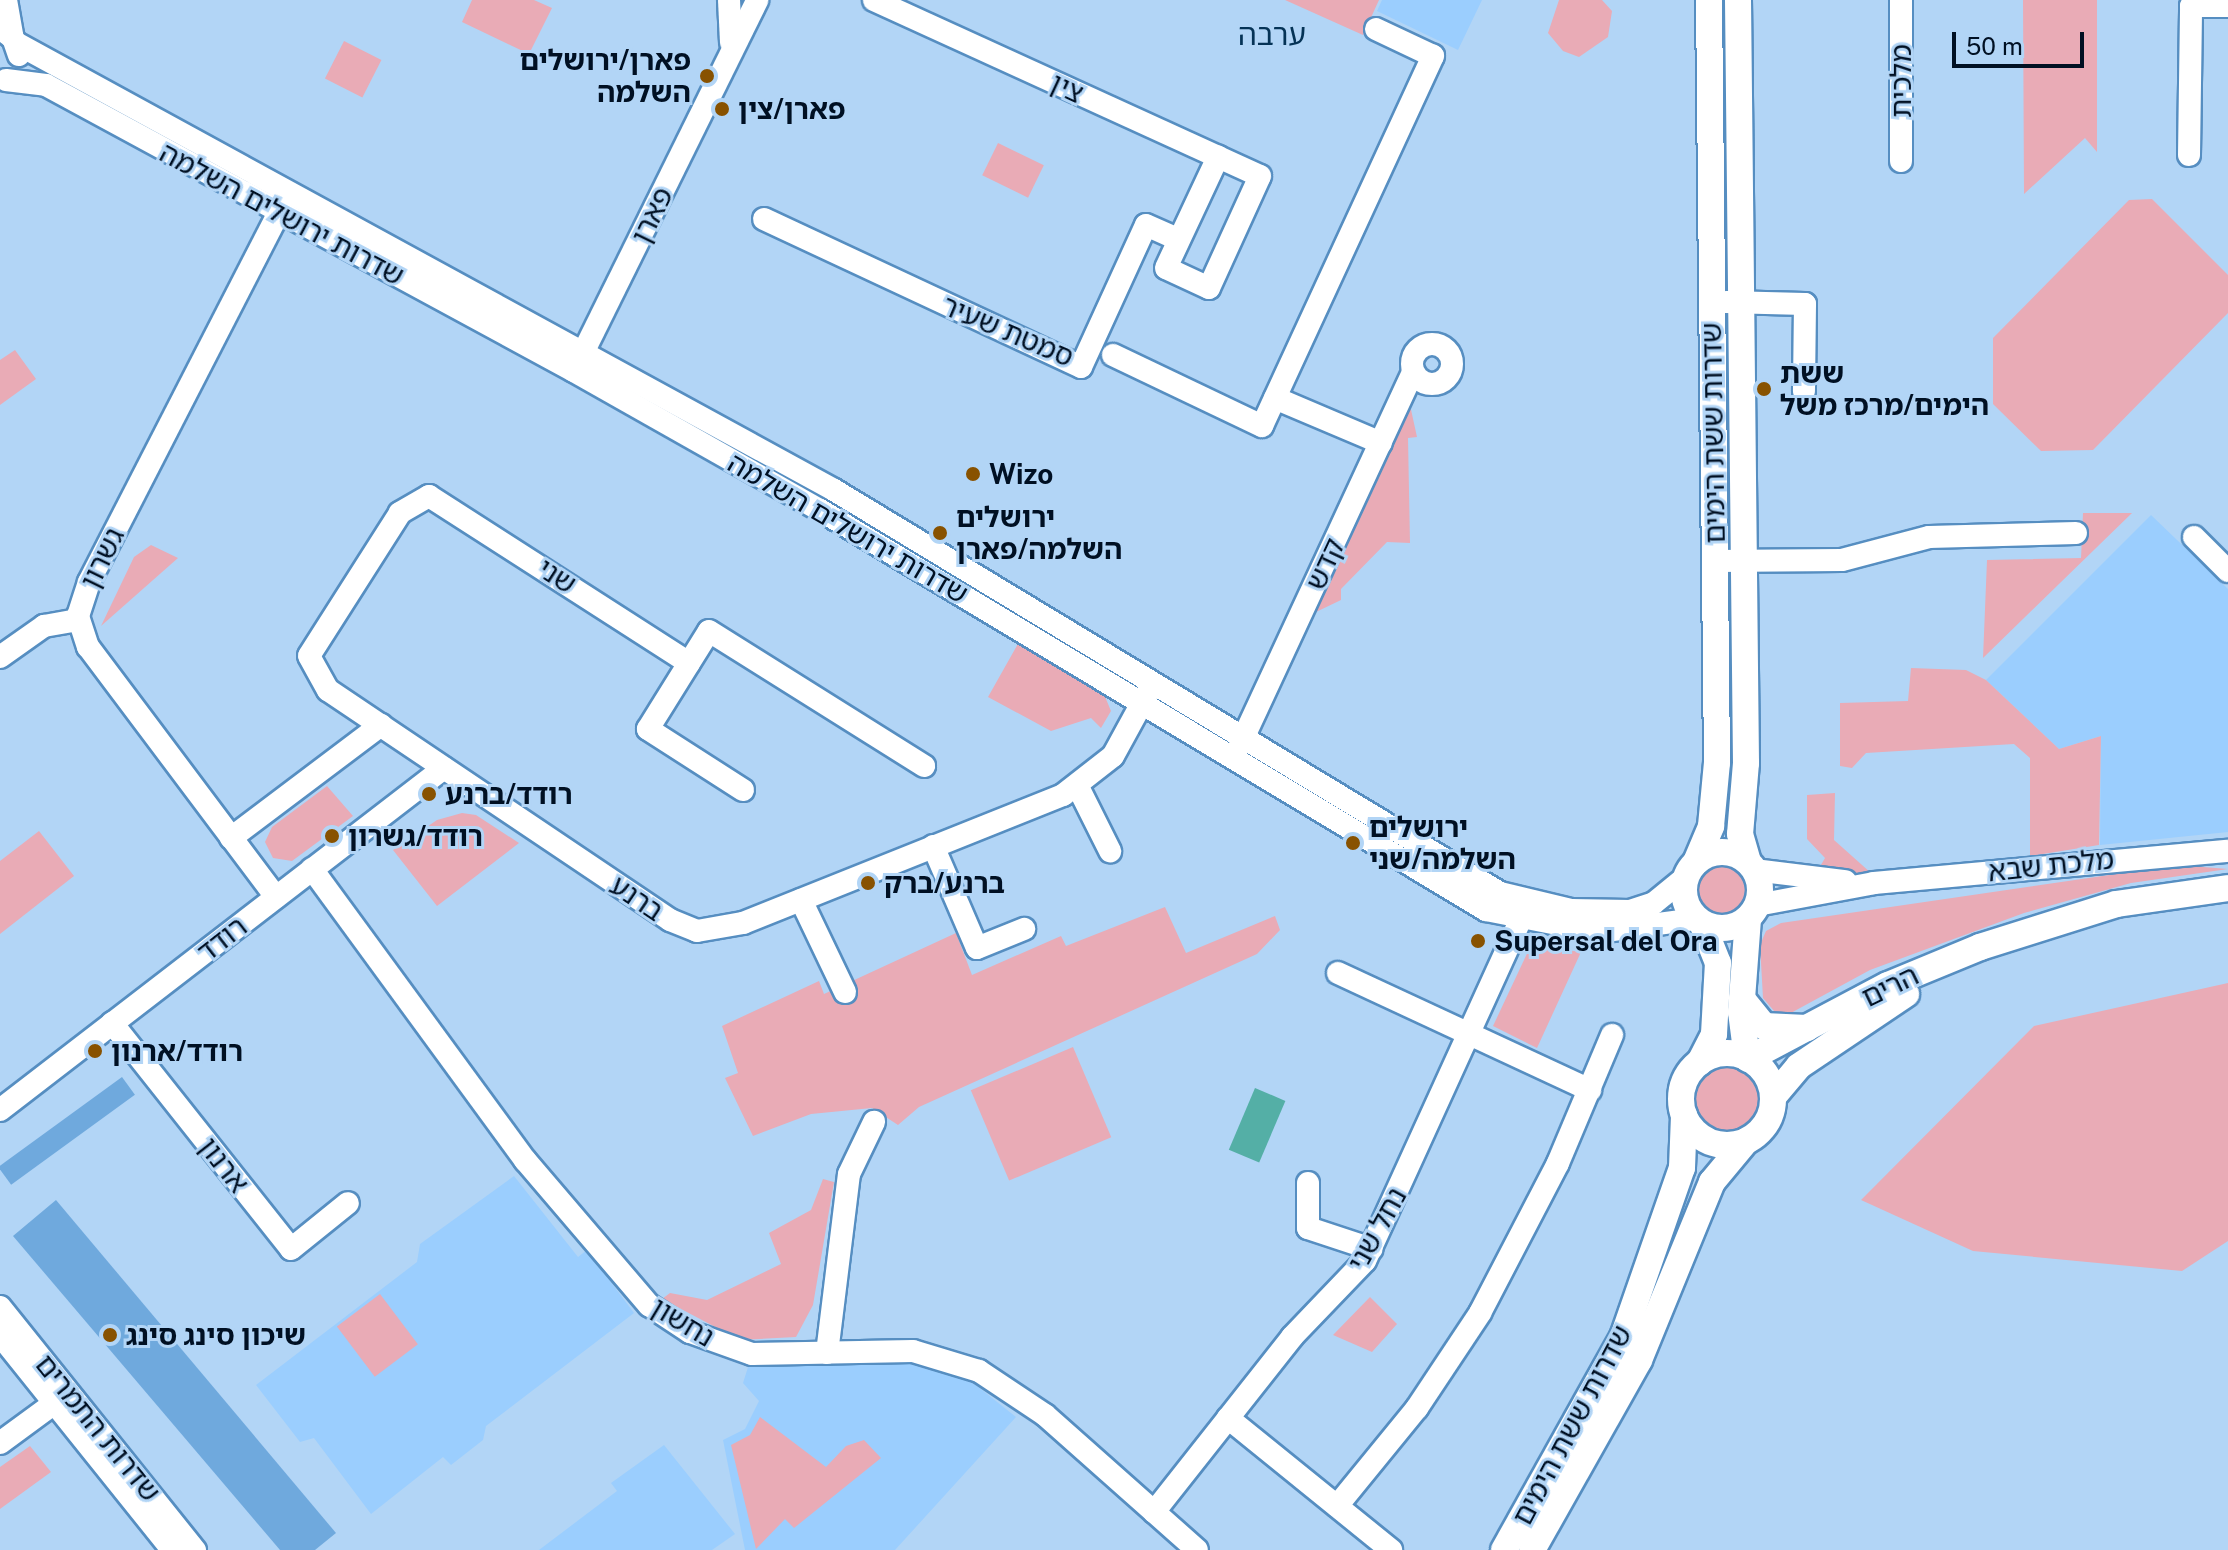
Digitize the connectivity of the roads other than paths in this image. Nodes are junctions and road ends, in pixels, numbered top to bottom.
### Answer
1 (6, 0) edge
2 (729, 0) edge
3 (757, 0) edge
4 (874, 0) edge
5 (1709, 0) edge
6 (1738, 0) edge
7 (1901, 0) edge
8 (2228, 6) edge
9 (1376, 29) dead end
10 (10, 36) edge
11 (728, 58) junction
12 (3, 82) edge
13 (2189, 155) dead end
14 (1218, 157) junction
15 (1901, 161) dead end
16 (283, 203) junction
17 (764, 219) dead end
18 (1179, 240) junction
19 (1712, 302) junction
20 (1741, 302) junction
21 (1113, 355) dead end
22 (579, 363) junction
23 (1413, 372) dead end
24 (1804, 391) dead end
25 (1275, 398) junction
26 (1381, 443) junction
27 (422, 497) joint
28 (2076, 533) dead end
29 (2194, 537) dead end
30 (1715, 561) junction
31 (1744, 561) junction
32 (2228, 571) edge
33 (78, 620) junction
34 (0, 657) edge
35 (689, 663) junction
36 (1155, 680) junction
37 (1143, 701) junction
38 (381, 725) junction
39 (1246, 734) junction
40 (1234, 755) junction
41 (924, 766) dead end
42 (444, 768) junction
43 (1078, 787) junction
44 (743, 790) dead end
45 (231, 838) junction
46 (933, 846) junction
47 (1110, 851) dead end
48 (2228, 851) edge
49 (1751, 866) junction
50 (312, 869) junction
51 (1691, 870) junction
52 (1874, 883) junction
53 (2228, 888) edge
54 (276, 897) junction
55 (801, 900) junction
56 (1525, 911) junction
57 (1752, 911) junction
58 (1699, 921) junction
59 (2038, 928) junction
60 (1024, 929) dead end
61 (1338, 973) dead end
62 (845, 992) dead end
63 (1742, 999) junction
64 (112, 1023) junction
65 (1814, 1026) junction
66 (1470, 1035) junction
67 (1612, 1035) dead end
68 (1748, 1058) junction
69 (1700, 1062) junction
70 (1590, 1090) junction
71 (1773, 1097) junction
72 (0, 1110) edge
73 (1684, 1115) junction
74 (874, 1122) dead end
75 (1746, 1141) junction
76 (1308, 1183) dead end
77 (348, 1203) dead end
78 (1372, 1249) junction
79 (0, 1307) edge
80 (0, 1335) edge
81 (827, 1353) junction
82 (62, 1398) junction
83 (1228, 1418) junction
84 (0, 1443) edge
85 (1337, 1506) junction
86 (1154, 1512) junction
87 (172, 1550) edge
88 (195, 1550) edge
89 (1197, 1550) edge
90 (1391, 1550) edge
91 (1504, 1550) edge
92 (1532, 1550) edge

1 - 10 street
2 - 11 street, פארן
3 - 11 street, פארן
4 - 14 street, צין
5 - 19 main road, שדרות ששת הימים
6 - 20 main road, שדרות ששת הימים
7 - 15 street, מלכית
8 - 13 street
9 - 25 street
10 - 12 street
10 - 16 street, שדרות ירושלים השלמה
11 - 22 street, פארן
12 - 16 street, שדרות ירושלים השלמה
14 - 18 street
14 - 18 street, צין
16 - 22 street, שדרות ירושלים השלמה
16 - 33 street, גשרון
17 - 18 street, סמטת שעיר
19 - 20 street
19 - 30 main road, שדרות ששת הימים
20 - 24 street
20 - 31 main road, שדרות ששת הימים
21 - 25 street
22 - 36 street, שדרות ירושלים השלמה
22 - 37 street, שדרות ירושלים השלמה
23 - 26 street, קדש
25 - 26 street
26 - 39 street, קדש
27 - 35 street, שני
27 - 38 street, ברנע
28 - 31 street
29 - 32 street
30 - 31 street
30 - 51 main road, שדרות ששת הימים
31 - 49 main road, שדרות ששת הימים
33 - 34 street
33 - 45 street, גשרון
35 - 41 street
35 - 44 street
36 - 37 street, ברנע
36 - 39 street, שדרות ירושלים השלמה
37 - 40 street, שדרות ירושלים השלמה
37 - 43 street, ברנע
38 - 42 street, ברנע
38 - 45 street
39 - 40 street, קדש
39 - 56 street, שדרות ירושלים השלמה
40 - 56 street, שדרות ירושלים השלמה
42 - 50 street, רודד
42 - 55 street, ברנע
43 - 46 street, ברנע
43 - 47 street
45 - 54 street, גשרון
46 - 55 street, ברנע
46 - 60 street
48 - 52 street, מלכת שבא
49 - 51 main road
49 - 52 street, מלכת שבא
49 - 57 main road
50 - 54 street, רודד
50 - 81 street, נחשון
51 - 56 street, שדרות ירושלים השלמה
51 - 58 main road
52 - 57 street, מלכת שבא
53 - 59 main road, הרים
54 - 64 street, רודד
55 - 62 street
56 - 58 street, שדרות ירושלים השלמה
56 - 66 street, נחל שני
57 - 58 main road
57 - 63 main road
58 - 69 main road
59 - 65 main road, הרים
59 - 71 main road, הרים
61 - 66 street
63 - 65 main road
63 - 68 main road
64 - 72 street, רודד
64 - 77 street, ארנון
65 - 68 main road, הרים
66 - 70 street
66 - 78 street, נחל שני
67 - 70 street
68 - 69 main road
68 - 71 main road
69 - 73 main road
70 - 85 street
71 - 75 main road
73 - 75 main road
73 - 91 main road, שדרות ששת הימים
74 - 81 street
75 - 92 main road, שדרות ששת הימים
76 - 78 street
78 - 83 street, נחל שני
79 - 82 street, שדרות התמרים
80 - 82 street, שדרות התמרים
81 - 86 street, נחשון
82 - 84 street
82 - 87 street, שדרות התמרים
82 - 88 street, שדרות התמרים
83 - 85 street
83 - 86 street, נחל שני
85 - 90 street
86 - 89 street, נחשון

